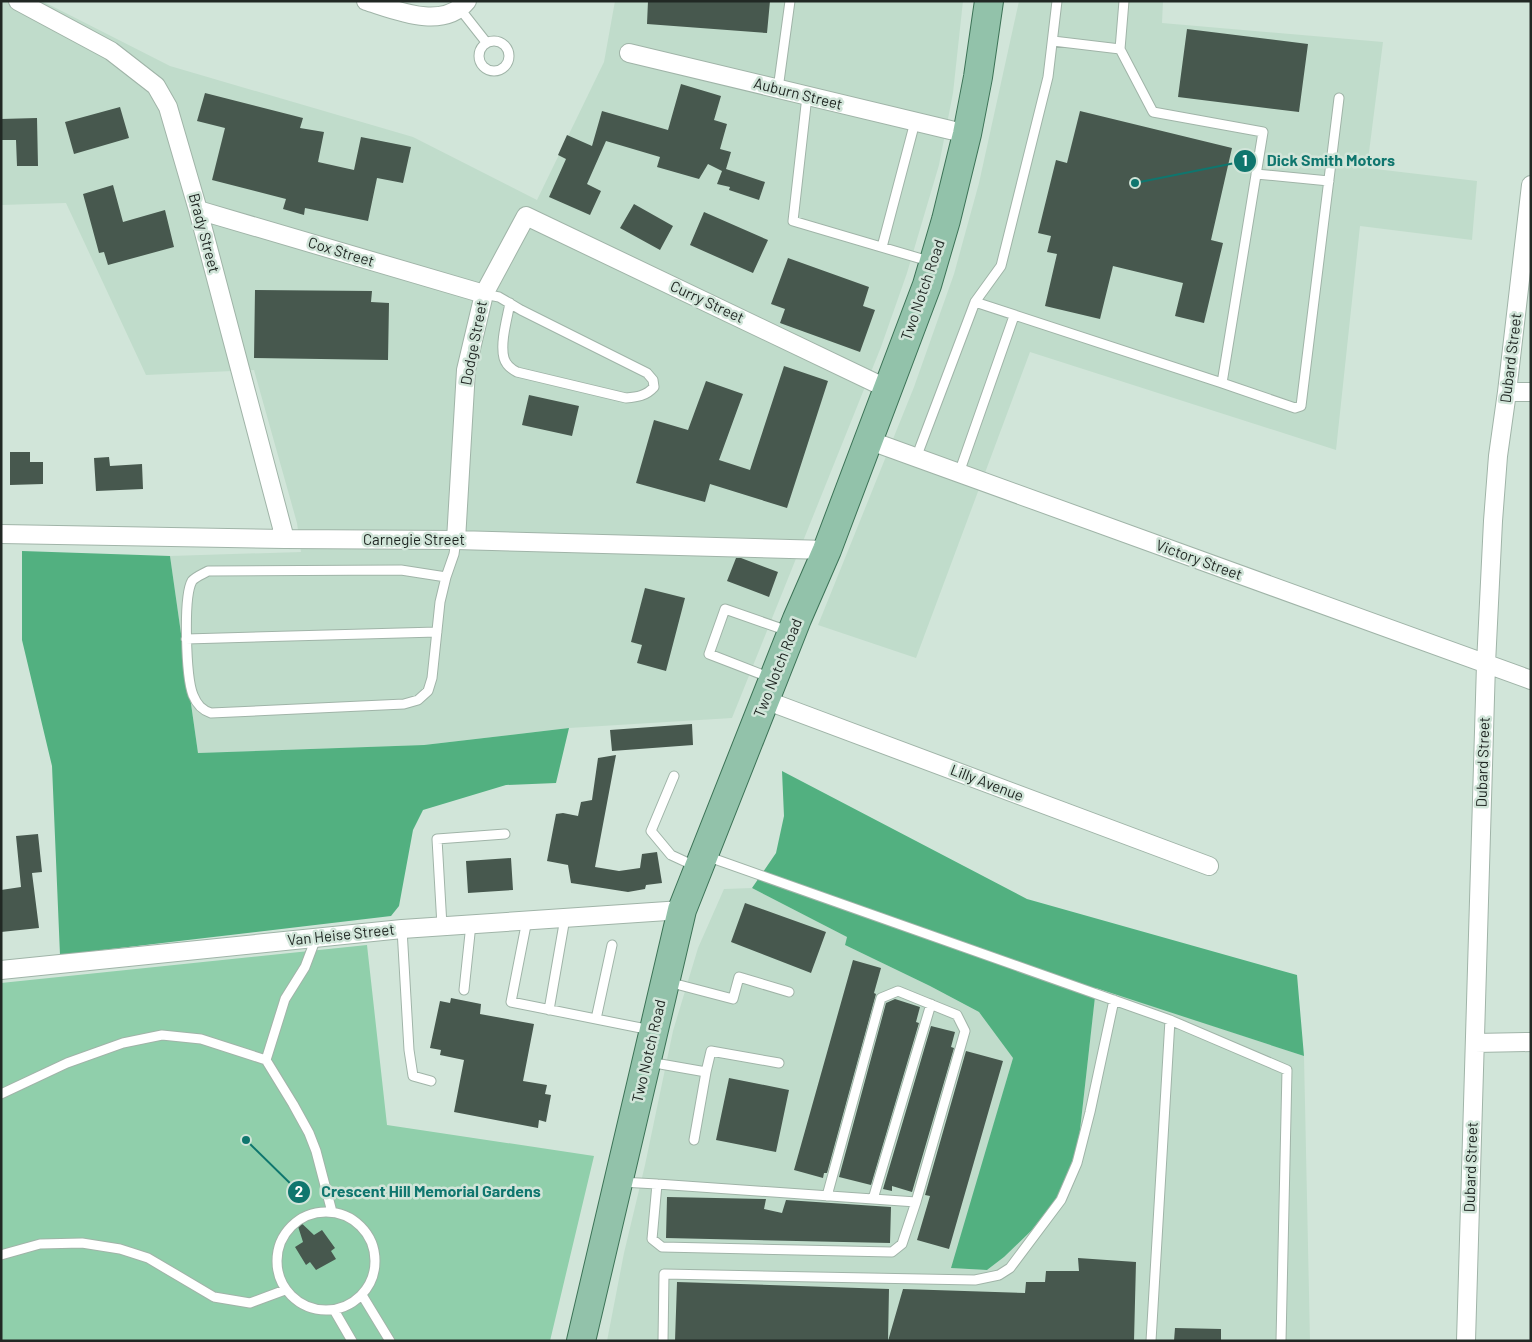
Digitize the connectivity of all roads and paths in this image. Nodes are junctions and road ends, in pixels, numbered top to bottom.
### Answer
1 (18, 1) edge
2 (366, 1) edge
3 (790, 1) edge
4 (989, 1) edge
5 (1057, 1) edge
6 (1124, 1) edge
7 (463, 5) edge
8 (1053, 41) junction
9 (486, 42) dead end
10 (1120, 49) junction
11 (629, 53) dead end
12 (778, 88) junction
13 (808, 96) junction
14 (1339, 98) dead end
15 (915, 122) junction
16 (967, 134) junction
17 (1256, 174) junction
18 (1329, 181) junction
19 (1531, 185) edge
20 (198, 210) junction
21 (526, 216) joint
22 (882, 247) junction
23 (934, 263) junction
24 (484, 294) junction
25 (975, 302) junction
26 (510, 303) junction
27 (1014, 316) junction
28 (1222, 383) junction
29 (888, 389) junction
30 (1507, 392) junction
31 (1531, 392) edge
32 (868, 440) junction
33 (916, 458) junction
34 (959, 473) junction
35 (1, 534) edge
36 (285, 539) junction
37 (456, 540) junction
38 (828, 550) junction
39 (446, 577) junction
40 (437, 632) junction
41 (792, 632) junction
42 (186, 639) junction
43 (1486, 664) junction
44 (1531, 680) edge
45 (770, 689) junction
46 (674, 776) dead end
47 (505, 834) dead end
48 (701, 862) junction
49 (1209, 866) dead end
50 (682, 910) junction
51 (565, 918) junction
52 (527, 920) junction
53 (471, 924) junction
54 (442, 926) junction
55 (402, 930) junction
56 (316, 938) junction
57 (612, 945) dead end
58 (1, 970) edge
59 (666, 981) junction
60 (464, 990) dead end
61 (789, 992) dead end
62 (1114, 1000) junction
63 (931, 1004) junction
64 (549, 1010) junction
65 (596, 1019) junction
66 (1170, 1020) junction
67 (654, 1030) junction
68 (1531, 1042) edge
69 (1475, 1043) junction
70 (266, 1060) junction
71 (647, 1061) junction
72 (780, 1063) dead end
73 (706, 1072) junction
74 (431, 1081) dead end
75 (1, 1094) edge
76 (694, 1140) dead end
77 (618, 1181) junction
78 (657, 1184) junction
79 (827, 1196) junction
80 (873, 1199) junction
81 (916, 1202) junction
82 (332, 1212) junction
83 (1, 1255) edge
84 (285, 1290) junction
85 (362, 1295) junction
86 (334, 1310) junction
87 (352, 1341) edge
88 (390, 1341) edge
89 (581, 1341) edge
90 (663, 1341) edge
91 (1151, 1341) edge
92 (1281, 1341) edge
93 (1466, 1341) edge

1 - 20 street, Brady Street
2 - 7 street
3 - 12 lane
4 - 16 main road, Two Notch Road
5 - 8 lane
6 - 10 lane
7 - 9 lane
8 - 10 lane
8 - 25 lane
10 - 17 lane
11 - 12 street, Auburn Street
12 - 13 street, Auburn Street
13 - 15 street, Auburn Street
13 - 22 lane
14 - 18 lane
15 - 16 street, Auburn Street
15 - 22 lane
16 - 23 main road, Two Notch Road
17 - 18 lane
17 - 28 lane
18 - 28 lane
19 - 30 street, Dubard Street
20 - 24 street, Cox Street
20 - 36 street, Brady Street
21 - 24 street, Dodge Street
21 - 29 street, Curry Street
22 - 23 lane
23 - 29 main road, Two Notch Road
24 - 26 lane
24 - 37 street, Dodge Street
25 - 27 lane
25 - 33 lane
26 - 26 lane
27 - 28 lane
27 - 34 lane
29 - 32 main road, Two Notch Road
30 - 31 street
30 - 43 street, Dubard Street
32 - 33 street, Victory Street
32 - 38 main road, Two Notch Road
33 - 34 street, Victory Street
34 - 43 street, Victory Street
35 - 36 street, Carnegie Street
36 - 37 street, Carnegie Street
37 - 38 street, Carnegie Street
37 - 39 lane
38 - 41 main road, Two Notch Road
39 - 40 lane
39 - 42 lane
40 - 42 lane
40 - 42 lane
41 - 45 main road, Two Notch Road
41 - 45 lane
43 - 44 street, Victory Street
43 - 69 street, Dubard Street
45 - 48 main road, Two Notch Road
45 - 49 street, Lilly Avenue
46 - 48 lane
47 - 54 lane
48 - 50 main road, Two Notch Road
48 - 62 lane
50 - 51 street, Van Heise Street
50 - 59 main road, Two Notch Road
51 - 52 street, Van Heise Street
51 - 64 lane
52 - 53 street, Van Heise Street
52 - 64 lane
53 - 54 street, Van Heise Street
53 - 60 lane
54 - 55 street, Van Heise Street
55 - 56 street, Van Heise Street
55 - 74 lane
56 - 58 street, Van Heise Street
56 - 70 lane
57 - 65 lane
59 - 61 lane
59 - 67 main road, Two Notch Road
62 - 66 lane
62 - 90 lane
63 - 79 lane
63 - 80 lane
63 - 81 lane
64 - 65 lane
65 - 67 lane
66 - 91 lane
66 - 92 lane
67 - 71 main road, Two Notch Road
68 - 69 street
69 - 93 street, Dubard Street
70 - 75 lane
70 - 82 lane
71 - 73 lane
71 - 77 main road, Two Notch Road
72 - 73 lane
73 - 76 lane
77 - 78 lane
77 - 89 main road, Two Notch Road
78 - 79 lane
78 - 81 lane
79 - 80 lane
80 - 81 lane
82 - 84 lane
82 - 85 lane
83 - 84 lane
84 - 86 lane
85 - 86 lane
85 - 88 lane
86 - 87 lane

